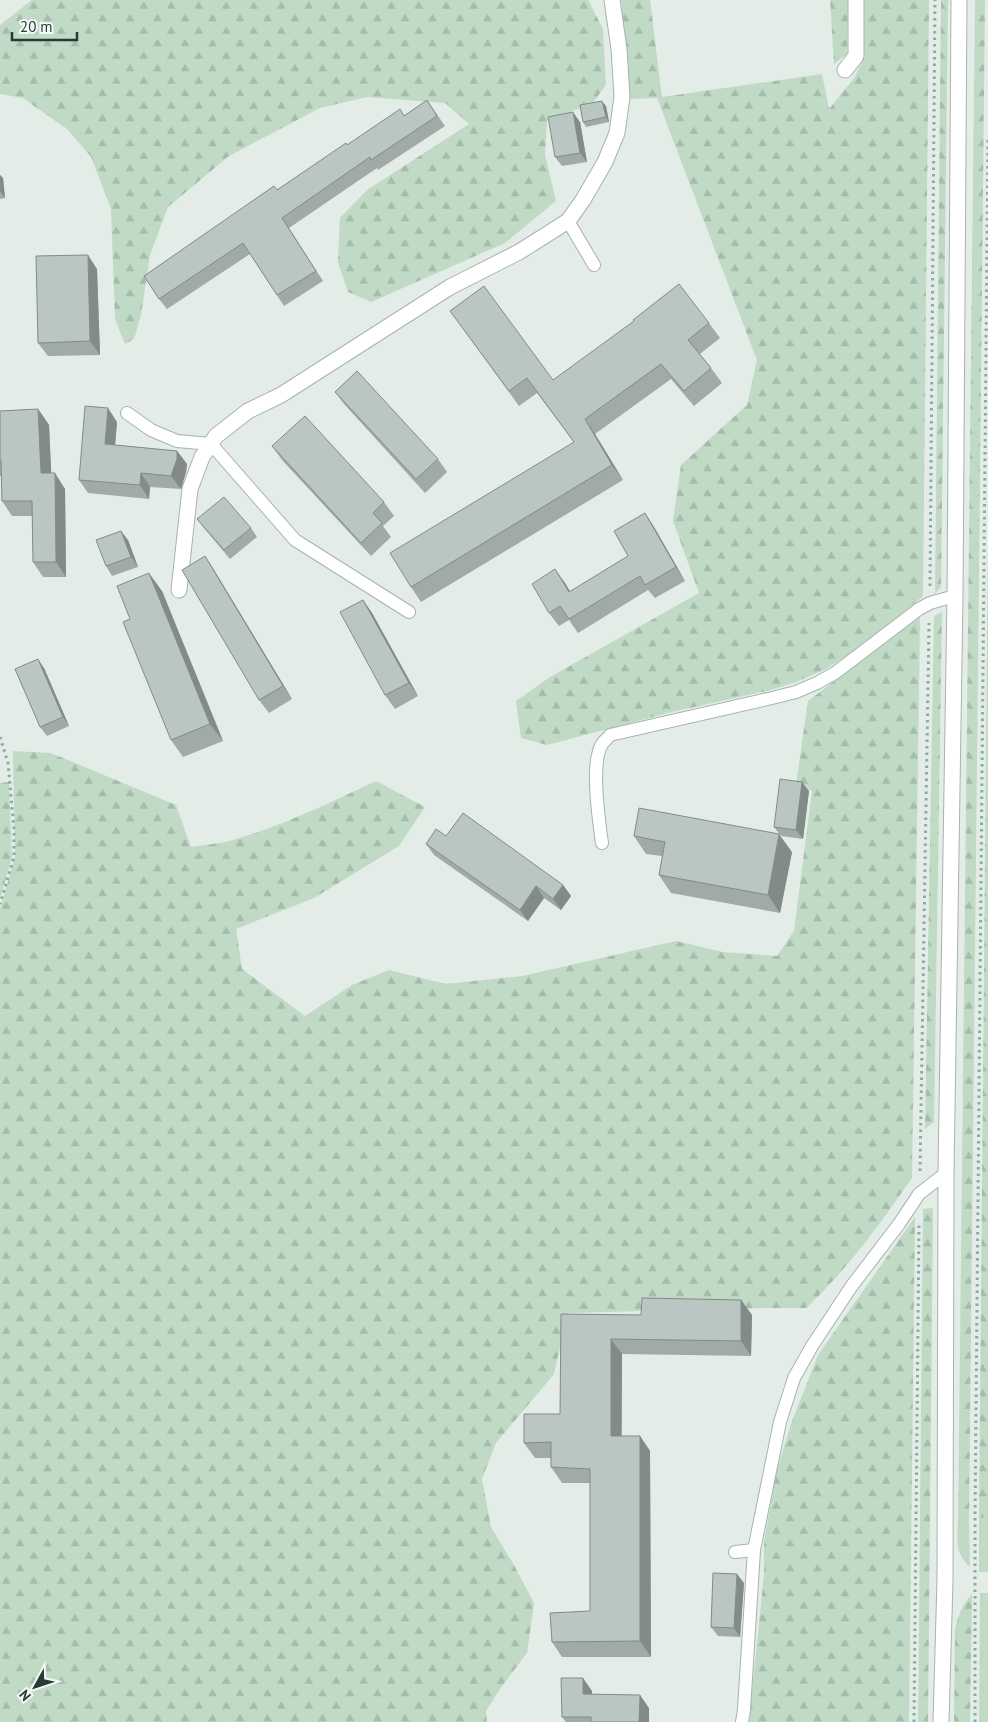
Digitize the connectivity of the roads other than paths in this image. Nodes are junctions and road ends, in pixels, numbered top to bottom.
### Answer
1 (612, 0) edge
2 (856, 0) edge
3 (959, 0) edge
4 (845, 70) dead end
5 (568, 221) junction
6 (594, 265) dead end
7 (127, 413) dead end
8 (211, 444) junction
9 (180, 590) dead end
10 (955, 596) junction
11 (409, 612) dead end
12 (602, 843) dead end
13 (946, 1172) junction
14 (754, 1550) junction
15 (735, 1552) dead end
16 (742, 1722) edge
17 (941, 1722) edge

1 - 5 street
2 - 4 street
3 - 10 street
5 - 6 lane
5 - 8 street
7 - 8 lane
8 - 9 street
8 - 11 lane
10 - 12 lane
10 - 13 street
13 - 14 lane
13 - 17 street
14 - 15 lane
14 - 16 lane

